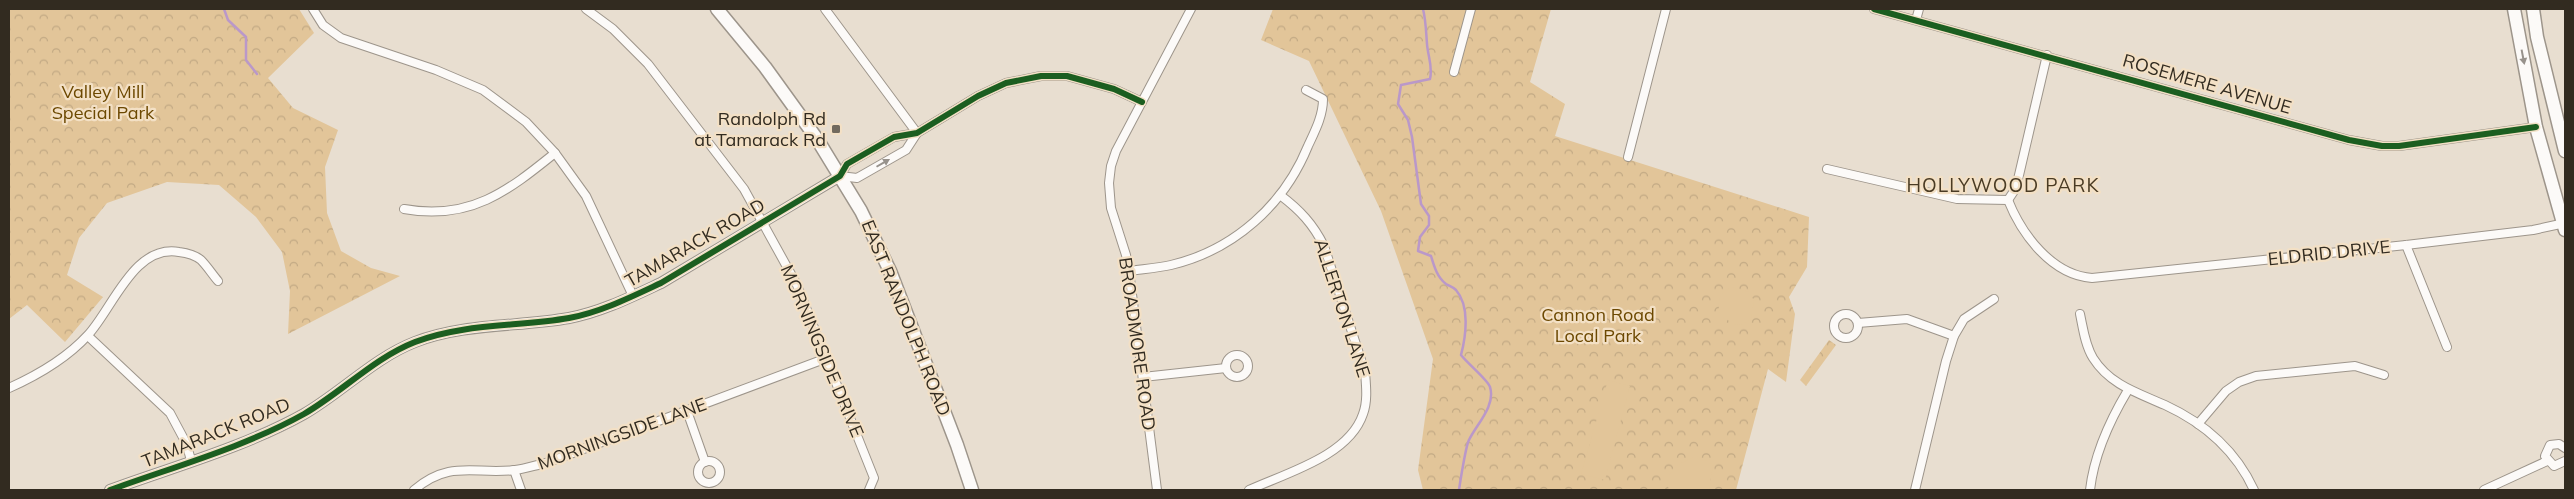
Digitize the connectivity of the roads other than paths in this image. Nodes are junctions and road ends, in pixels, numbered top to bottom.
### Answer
1 (313, 9) edge
2 (586, 9) edge
3 (717, 9) edge
4 (824, 9) edge
5 (1191, 9) edge
6 (1471, 9) edge
7 (1666, 9) edge
8 (1874, 9) edge
9 (1919, 9) edge
10 (2514, 9) edge
11 (2533, 9) edge
12 (1916, 20) junction
13 (2047, 55) junction
14 (1454, 72) dead end
15 (1306, 90) dead end
16 (1142, 102) junction
17 (2536, 127) junction
18 (917, 133) junction
19 (2565, 151) edge
20 (555, 153) junction
21 (1628, 157) dead end
22 (1827, 169) dead end
23 (840, 176) junction
24 (1280, 195) junction
25 (2008, 200) junction
26 (404, 209) dead end
27 (763, 222) junction
28 (2565, 226) edge
29 (2406, 245) junction
30 (1129, 271) junction
31 (218, 281) dead end
32 (633, 296) junction
33 (1994, 299) dead end
34 (2080, 314) dead end
35 (1858, 323) dead end
36 (88, 336) junction
37 (1954, 336) junction
38 (2447, 347) dead end
39 (827, 358) junction
40 (1226, 368) dead end
41 (2384, 375) dead end
42 (1143, 377) junction
43 (9, 388) edge
44 (2128, 390) junction
45 (687, 411) junction
46 (2198, 424) junction
47 (2565, 448) edge
48 (192, 460) junction
49 (2547, 460) junction
50 (2565, 461) edge
51 (706, 462) dead end
52 (514, 470) junction
53 (110, 490) edge
54 (414, 490) edge
55 (521, 490) edge
56 (869, 490) edge
57 (972, 490) edge
58 (1157, 490) edge
59 (1249, 490) edge
60 (1916, 490) edge
61 (2090, 490) edge
62 (2254, 490) edge
63 (2484, 490) edge

1 - 20 street
2 - 27 street, MORNINGSIDE DRIVE
3 - 23 main road, EAST RANDOLPH ROAD
4 - 18 street
5 - 16 street, BROADMORE ROAD
6 - 14 street
7 - 21 street
8 - 12 street, ROSEMERE AVENUE
9 - 12 street
10 -> 17 main road
11 - 19 main road
12 - 13 street, ROSEMERE AVENUE
13 - 17 street, ROSEMERE AVENUE
13 - 25 street
15 - 24 street
16 - 18 street, TAMARACK ROAD
16 - 30 street, BROADMORE ROAD
17 - 28 main road
18 - 23 street, TAMARACK ROAD
23 -> 18 street, TAMARACK ROAD
20 - 26 street
20 - 32 street
22 - 25 street
23 - 27 street, TAMARACK ROAD
23 - 57 main road, EAST RANDOLPH ROAD
24 - 30 street
24 - 59 street, ALLERTON LANE
25 - 29 street, ELDRID DRIVE
27 - 32 street, TAMARACK ROAD
27 - 39 street, MORNINGSIDE DRIVE
28 - 29 street, ELDRID DRIVE
29 - 38 street
30 - 42 street, BROADMORE ROAD
31 - 36 street
32 - 48 street, TAMARACK ROAD
33 - 37 street
34 - 44 street
35 - 37 street
36 - 43 street
36 - 48 street
37 - 60 street
39 - 45 street, MORNINGSIDE LANE
39 - 56 street, MORNINGSIDE DRIVE
40 - 42 street
41 - 46 street
42 - 58 street, BROADMORE ROAD
44 - 46 street
44 - 61 street
45 - 51 street
45 - 52 street, MORNINGSIDE LANE
46 - 62 street
47 - 49 street
48 - 53 street, TAMARACK ROAD
49 - 50 street
49 - 63 street
52 - 54 street, MORNINGSIDE LANE
52 - 55 street

